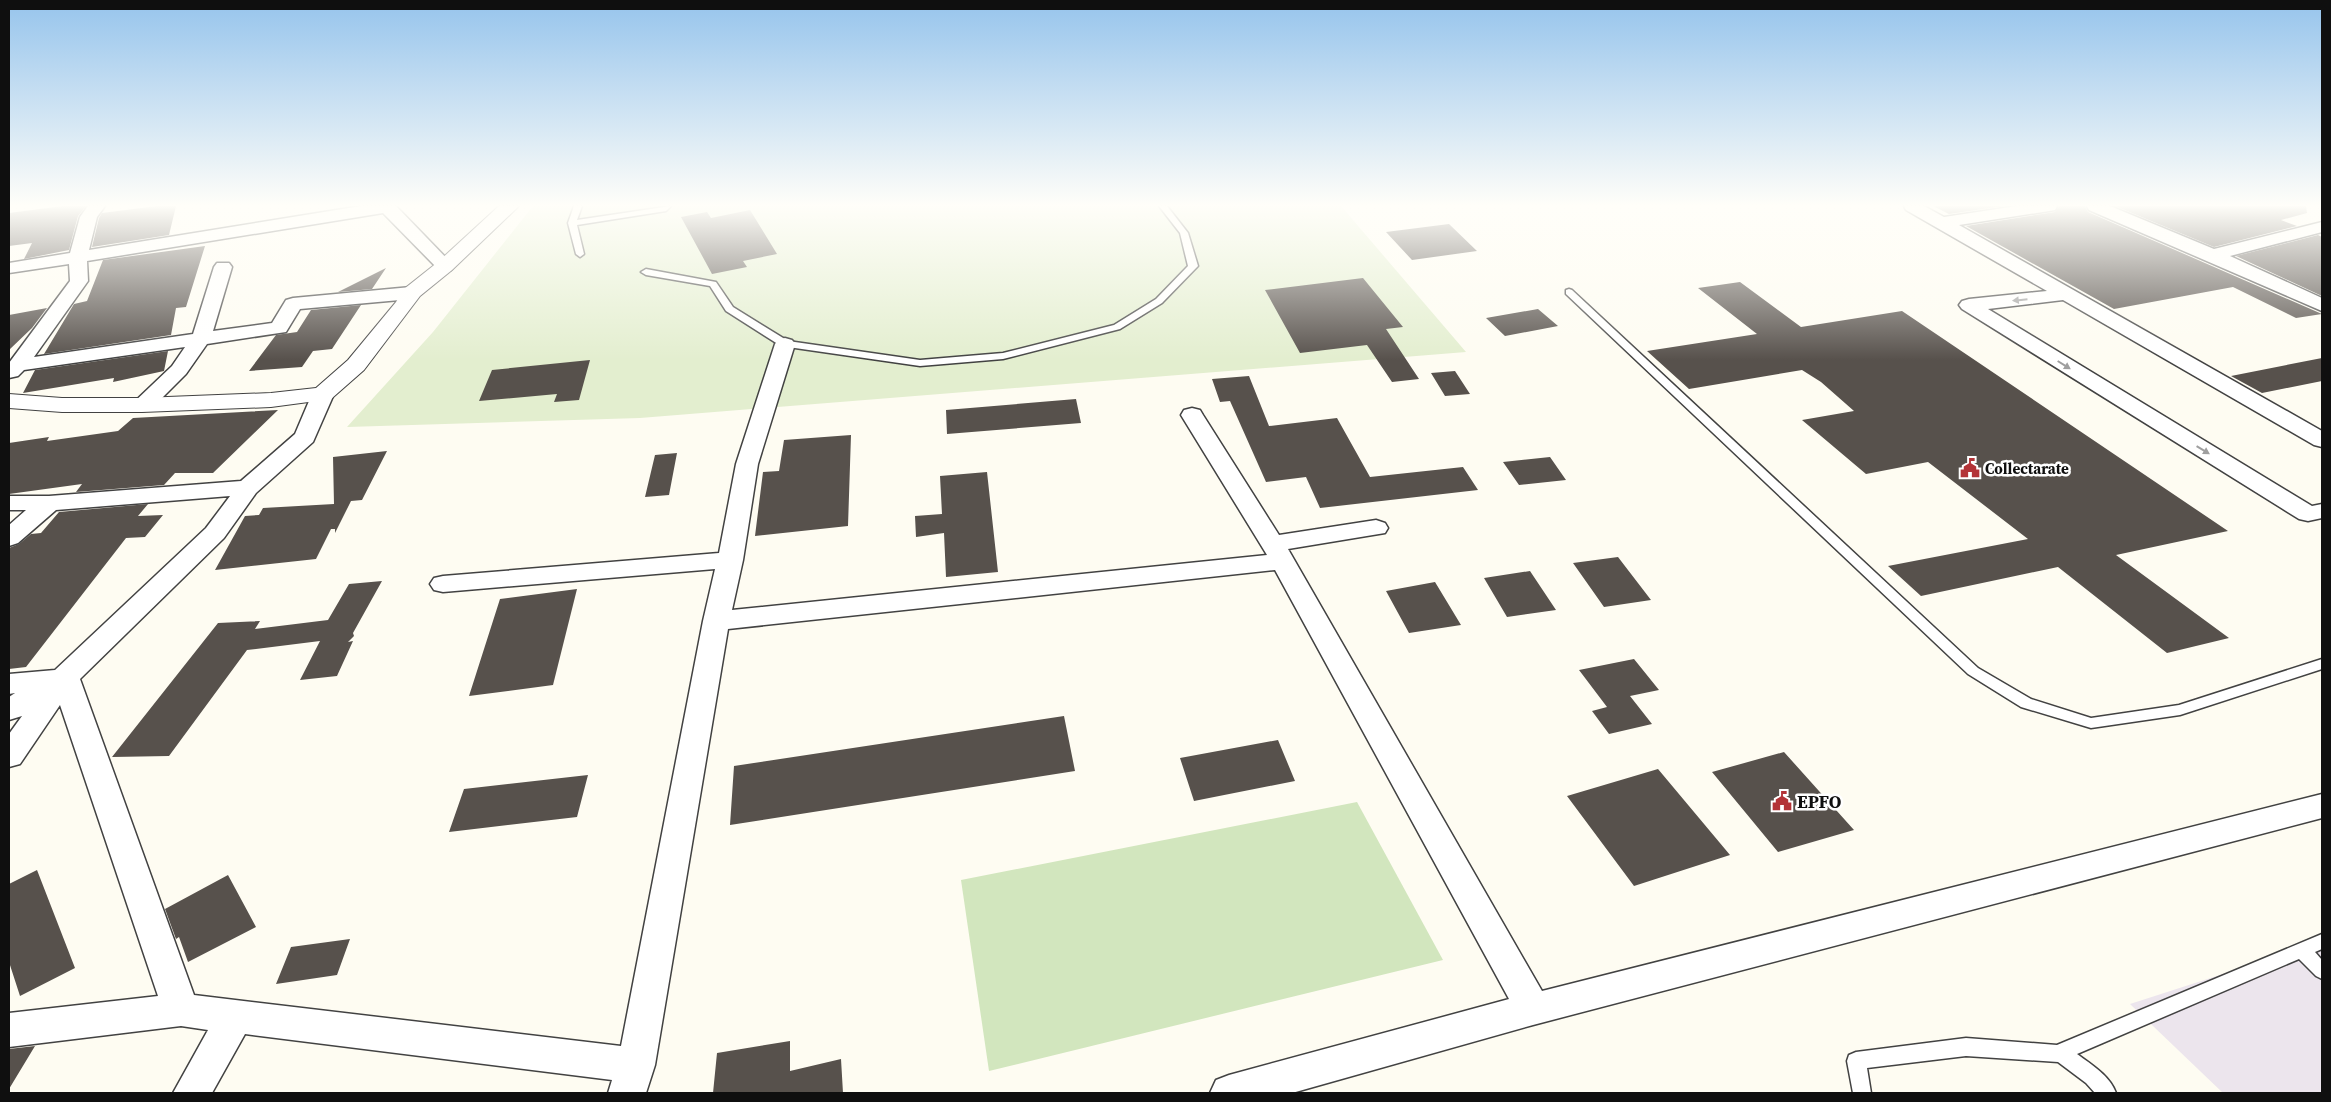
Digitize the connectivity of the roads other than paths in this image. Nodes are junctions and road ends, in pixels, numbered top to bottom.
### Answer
1 (81, 257) edge
2 (436, 257) edge
3 (454, 257) edge
4 (1191, 257) edge
5 (2003, 257) edge
6 (2218, 257) edge
7 (78, 258) junction
8 (445, 266) junction
9 (224, 267) dead end
10 (9, 268) edge
11 (646, 272) dead end
12 (411, 292) junction
13 (1570, 292) dead end
14 (2068, 294) junction
15 (2322, 305) edge
16 (202, 339) junction
17 (785, 344) junction
18 (14, 369) edge
19 (323, 394) junction
20 (9, 401) edge
21 (142, 405) junction
22 (1192, 414) dead end
23 (2322, 440) edge
24 (248, 488) junction
25 (9, 503) edge
26 (49, 503) junction
27 (2322, 511) edge
28 (1376, 528) dead end
29 (9, 538) edge
30 (1278, 553) junction
31 (730, 560) junction
32 (443, 584) dead end
33 (716, 620) junction
34 (2322, 664) edge
35 (65, 677) junction
36 (9, 684) edge
37 (9, 710) edge
38 (9, 756) edge
39 (2322, 806) edge
40 (2322, 941) edge
41 (2301, 950) junction
42 (2322, 971) edge
43 (1533, 1009) junction
44 (181, 1010) junction
45 (235, 1017) junction
46 (9, 1030) edge
47 (2057, 1054) junction
48 (632, 1079) edge
49 (192, 1093) edge
50 (1228, 1093) edge
51 (1862, 1093) edge
52 (2106, 1093) edge

1 - 7 street
2 - 8 street
3 - 8 street
4 - 17 lane
5 - 14 street
6 - 15 street
7 - 10 street
7 - 18 street
8 - 12 street
9 - 16 street
11 - 17 lane
12 - 16 street
12 - 19 street
13 - 34 lane
14 - 23 street
14 -> 27 street
16 - 18 street
16 - 21 street
17 - 31 street
19 - 21 street
19 - 24 street
20 - 21 street
22 - 30 street
24 - 26 street
24 - 35 street
25 - 26 street
26 - 29 street
28 - 30 street
30 - 33 street
30 - 43 street
31 - 32 street
31 - 33 street
33 - 48 street
35 - 36 street
35 - 37 street
35 - 38 street
35 - 44 street
39 - 43 street
40 - 41 lane
41 - 42 lane
41 - 47 lane
43 - 50 street
44 - 45 street
44 - 46 street
45 - 48 street
45 - 49 street
47 - 51 lane
47 - 52 lane

